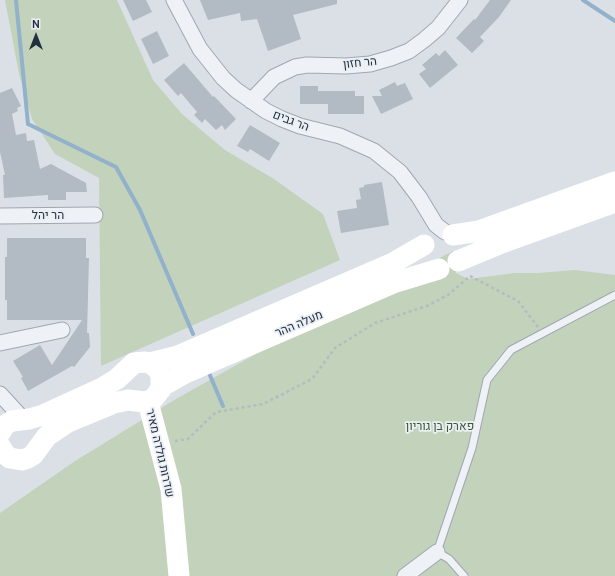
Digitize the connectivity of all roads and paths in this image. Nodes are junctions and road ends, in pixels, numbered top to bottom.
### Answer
1 (174, 0) edge
2 (460, 0) edge
3 (251, 101) junction
4 (615, 182) edge
5 (615, 202) edge
6 (95, 215) dead end
7 (0, 216) edge
8 (438, 238) junction
9 (458, 261) junction
10 (439, 269) junction
11 (615, 295) edge
12 (62, 330) dead end
13 (543, 334) junction
14 (0, 343) edge
15 (150, 363) junction
16 (162, 386) junction
17 (0, 394) edge
18 (148, 402) junction
19 (0, 404) edge
20 (23, 420) junction
21 (1, 436) edge
22 (158, 440) junction
23 (8, 463) edge
24 (438, 552) junction
25 (179, 576) edge
26 (405, 576) edge
27 (464, 576) edge

1 - 3 street, הר גבים
2 - 3 street, הר חזון
3 - 8 street, הר גבים
4 - 8 main road, מעלה ההר
5 - 9 main road
6 - 7 street, הר יהל
8 - 9 main road
8 - 10 main road
8 - 15 main road, מעלה ההר
9 - 10 main road
10 - 16 main road, מעלה ההר
11 - 13 lane
12 - 14 street
13 - 22 path
13 - 24 lane
15 - 16 main road
15 - 20 main road, מעלה ההר
16 - 18 main road
17 - 20 street
18 - 22 main road, שדרות גולדה מאיר
18 - 23 main road
19 - 21 street
20 - 21 main road, מעלה ההר
21 - 23 main road
22 - 25 main road, שדרות גולדה מאיר
24 - 26 street
24 - 27 lane

